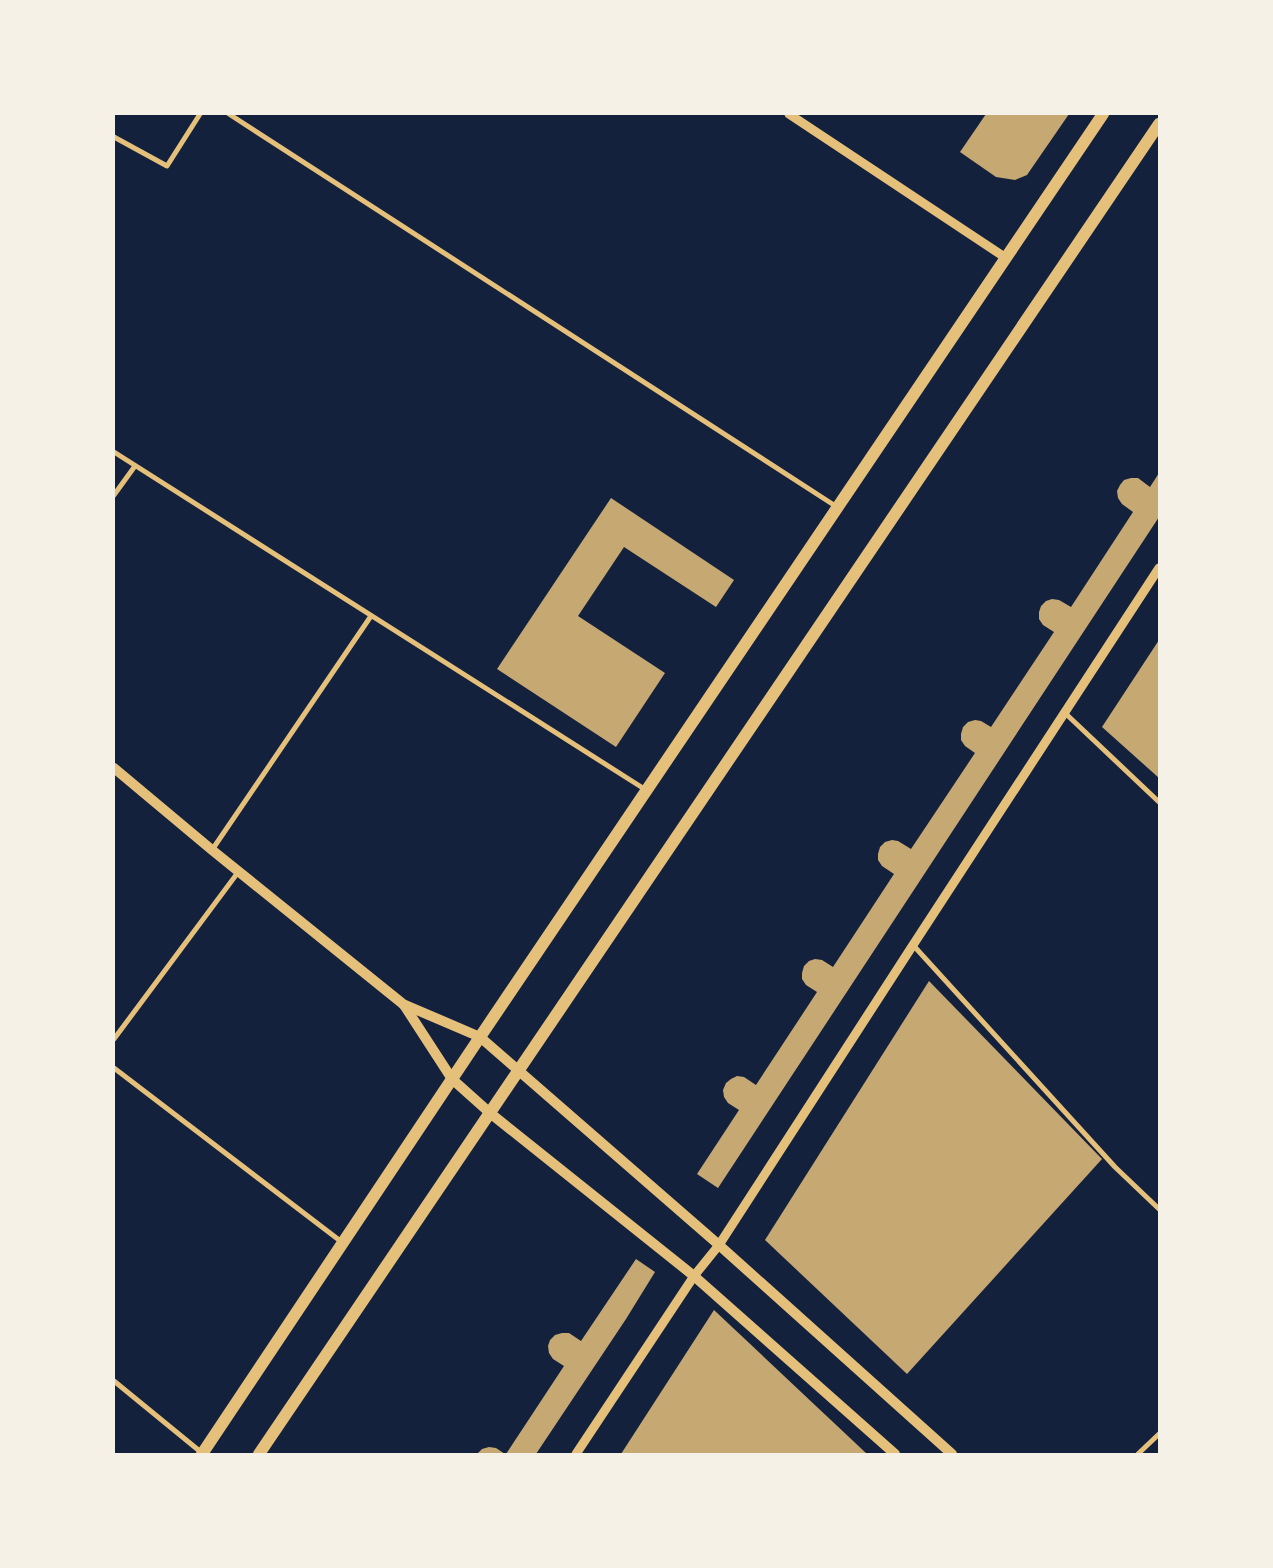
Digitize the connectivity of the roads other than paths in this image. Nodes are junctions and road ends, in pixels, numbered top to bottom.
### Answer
1 (200, 114) edge
2 (228, 114) edge
3 (790, 114) edge
4 (1103, 114) edge
5 (1159, 124) edge
6 (114, 137) edge
7 (1006, 258) junction
8 (114, 452) edge
9 (135, 466) junction
10 (114, 495) edge
11 (838, 507) junction
12 (1159, 568) edge
13 (371, 616) junction
14 (1065, 713) junction
15 (114, 768) edge
16 (647, 790) junction
17 (1159, 802) edge
18 (212, 850) junction
19 (238, 871) junction
20 (913, 945) junction
21 (404, 1004) junction
22 (480, 1037) junction
23 (114, 1039) edge
24 (114, 1068) edge
25 (518, 1071) junction
26 (452, 1079) junction
27 (490, 1112) junction
28 (1159, 1209) edge
29 (343, 1243) junction
30 (719, 1245) junction
31 (694, 1276) junction
32 (114, 1381) edge
33 (1159, 1434) edge
34 (202, 1454) edge
35 (259, 1454) edge
36 (576, 1454) edge
37 (896, 1454) edge
38 (952, 1454) edge
39 (1138, 1454) edge

1 - 6 street
2 - 11 street
3 - 7 street
4 - 7 main road
5 - 25 main road
7 - 11 main road
8 - 9 street
9 - 10 street
9 - 13 street
11 - 16 main road
12 - 14 street
13 - 16 street
13 - 18 street
14 - 17 street
14 - 20 street
15 - 18 main road
16 - 22 main road
18 - 19 main road
19 - 21 main road
19 - 23 street
20 - 28 street
20 - 30 street
21 - 22 main road
21 - 26 main road
22 - 25 main road
22 - 26 main road
24 - 29 street
25 - 27 main road
25 - 30 main road
26 - 27 main road
26 - 29 main road
27 - 31 main road
27 - 35 main road
29 - 34 main road
30 - 31 street
30 - 38 main road
31 - 36 street
31 - 37 main road
32 - 34 street
33 - 39 street

